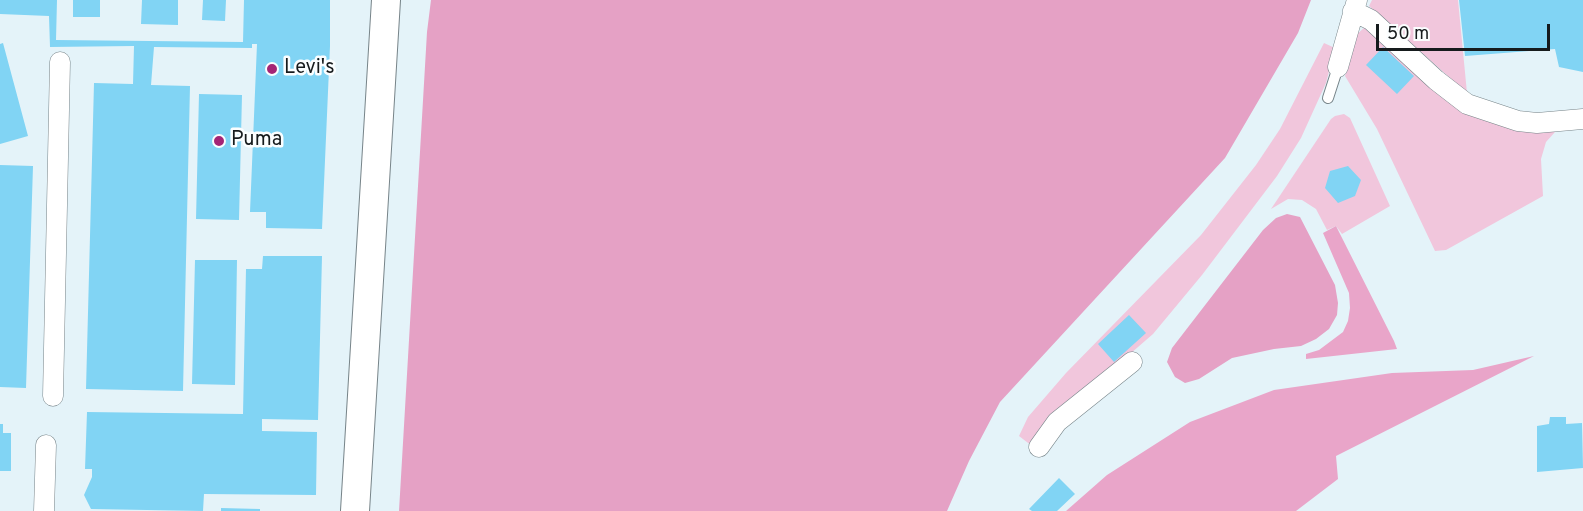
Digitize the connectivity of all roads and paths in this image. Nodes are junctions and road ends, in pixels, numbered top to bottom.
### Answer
1 (386, 0) edge
2 (1355, 6) edge
3 (60, 62) dead end
4 (1338, 67) joint
5 (1328, 98) dead end
6 (1583, 119) edge
7 (1132, 362) dead end
8 (52, 396) dead end
9 (46, 445) dead end
10 (1039, 447) dead end
11 (44, 511) edge
12 (355, 511) edge

1 - 12 street
2 - 4 street
2 - 6 street
3 - 8 street
4 - 5 lane
7 - 10 street
9 - 11 street

